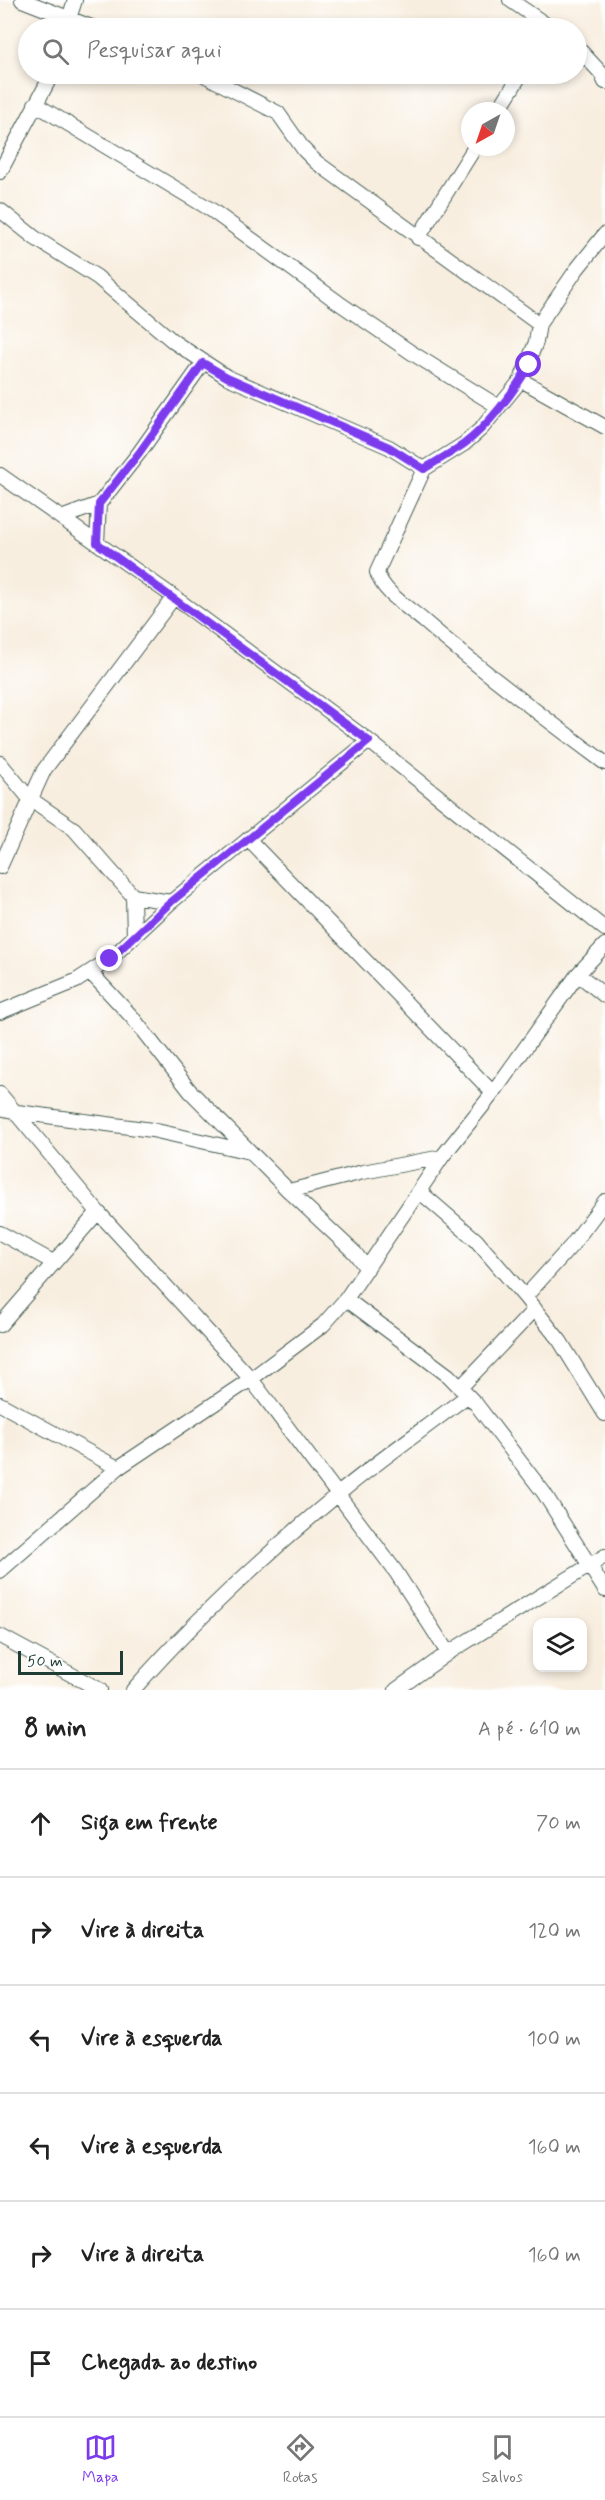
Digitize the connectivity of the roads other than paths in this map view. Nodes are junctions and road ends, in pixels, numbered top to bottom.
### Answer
1 (22, 0) edge
2 (75, 0) edge
3 (510, 0) edge
4 (57, 18) edge
5 (69, 18) edge
6 (536, 18) edge
7 (587, 57) edge
8 (605, 82) edge
9 (47, 84) edge
10 (221, 84) edge
11 (515, 84) edge
12 (504, 102) edge
13 (35, 105) junction
14 (469, 156) edge
15 (0, 172) edge
16 (0, 210) edge
17 (605, 234) edge
18 (418, 238) junction
19 (539, 324) junction
20 (203, 363) junction
21 (521, 380) junction
22 (499, 407) junction
23 (605, 427) edge
24 (424, 469) junction
25 (0, 475) edge
26 (99, 504) junction
27 (61, 518) junction
28 (97, 543) junction
29 (174, 597) junction
30 (369, 741) junction
31 (0, 763) edge
32 (605, 763) edge
33 (29, 798) junction
34 (248, 839) junction
35 (0, 867) edge
36 (133, 896) junction
37 (171, 902) junction
38 (605, 929) edge
39 (134, 937) junction
40 (605, 945) edge
41 (90, 972) junction
42 (578, 974) junction
43 (605, 996) edge
44 (0, 1012) edge
45 (493, 1093) junction
46 (0, 1094) edge
47 (0, 1108) edge
48 (17, 1112) junction
49 (250, 1152) junction
50 (442, 1157) junction
51 (289, 1191) junction
52 (419, 1191) junction
53 (605, 1201) edge
54 (98, 1212) junction
55 (0, 1233) edge
56 (53, 1262) junction
57 (367, 1269) junction
58 (525, 1297) junction
59 (346, 1299) junction
60 (535, 1309) junction
61 (0, 1325) edge
62 (251, 1379) junction
63 (464, 1392) junction
64 (0, 1404) edge
65 (605, 1414) edge
66 (118, 1468) junction
67 (338, 1494) junction
68 (18, 1554) junction
69 (605, 1556) edge
70 (0, 1560) edge
71 (591, 1564) junction
72 (0, 1571) edge
73 (605, 1590) edge
74 (0, 1636) edge
75 (448, 1653) junction
76 (100, 1690) edge
77 (133, 1690) edge
78 (396, 1690) edge

1 - 4 street
2 - 5 street
3 - 6 street
7 - 8 street
9 - 13 street
10 - 18 street
11 - 12 street
13 - 15 street
13 - 22 street
14 - 18 street
16 - 20 street
17 - 19 street
18 - 19 street
19 - 21 street
20 - 24 street
20 - 26 street
21 - 22 street
21 - 23 street
22 - 24 street
24 - 32 street
25 - 27 street
26 - 27 street
26 - 28 street
27 - 28 street
28 - 29 street
29 - 30 street
29 - 33 street
30 - 34 street
30 - 38 street
31 - 33 street
33 - 35 street
33 - 36 street
34 - 37 street
34 - 45 street
36 - 37 street
36 - 39 street
37 - 39 street
39 - 41 street
40 - 42 street
41 - 44 street
41 - 49 street
42 - 43 street
42 - 45 street
45 - 50 street
46 - 48 street
47 - 48 street
48 - 49 street
48 - 54 street
49 - 51 street
50 - 51 street
50 - 52 street
51 - 57 street
52 - 57 street
52 - 58 street
53 - 58 street
54 - 56 street
54 - 62 street
55 - 56 street
56 - 61 street
57 - 59 street
58 - 60 street
59 - 62 street
59 - 63 street
60 - 63 street
60 - 65 street
62 - 66 street
62 - 67 street
63 - 67 street
63 - 71 street
64 - 66 street
66 - 68 street
67 - 75 street
67 - 77 street
68 - 70 street
68 - 72 street
69 - 71 street
71 - 73 street
71 - 75 street
74 - 76 street
75 - 78 street

